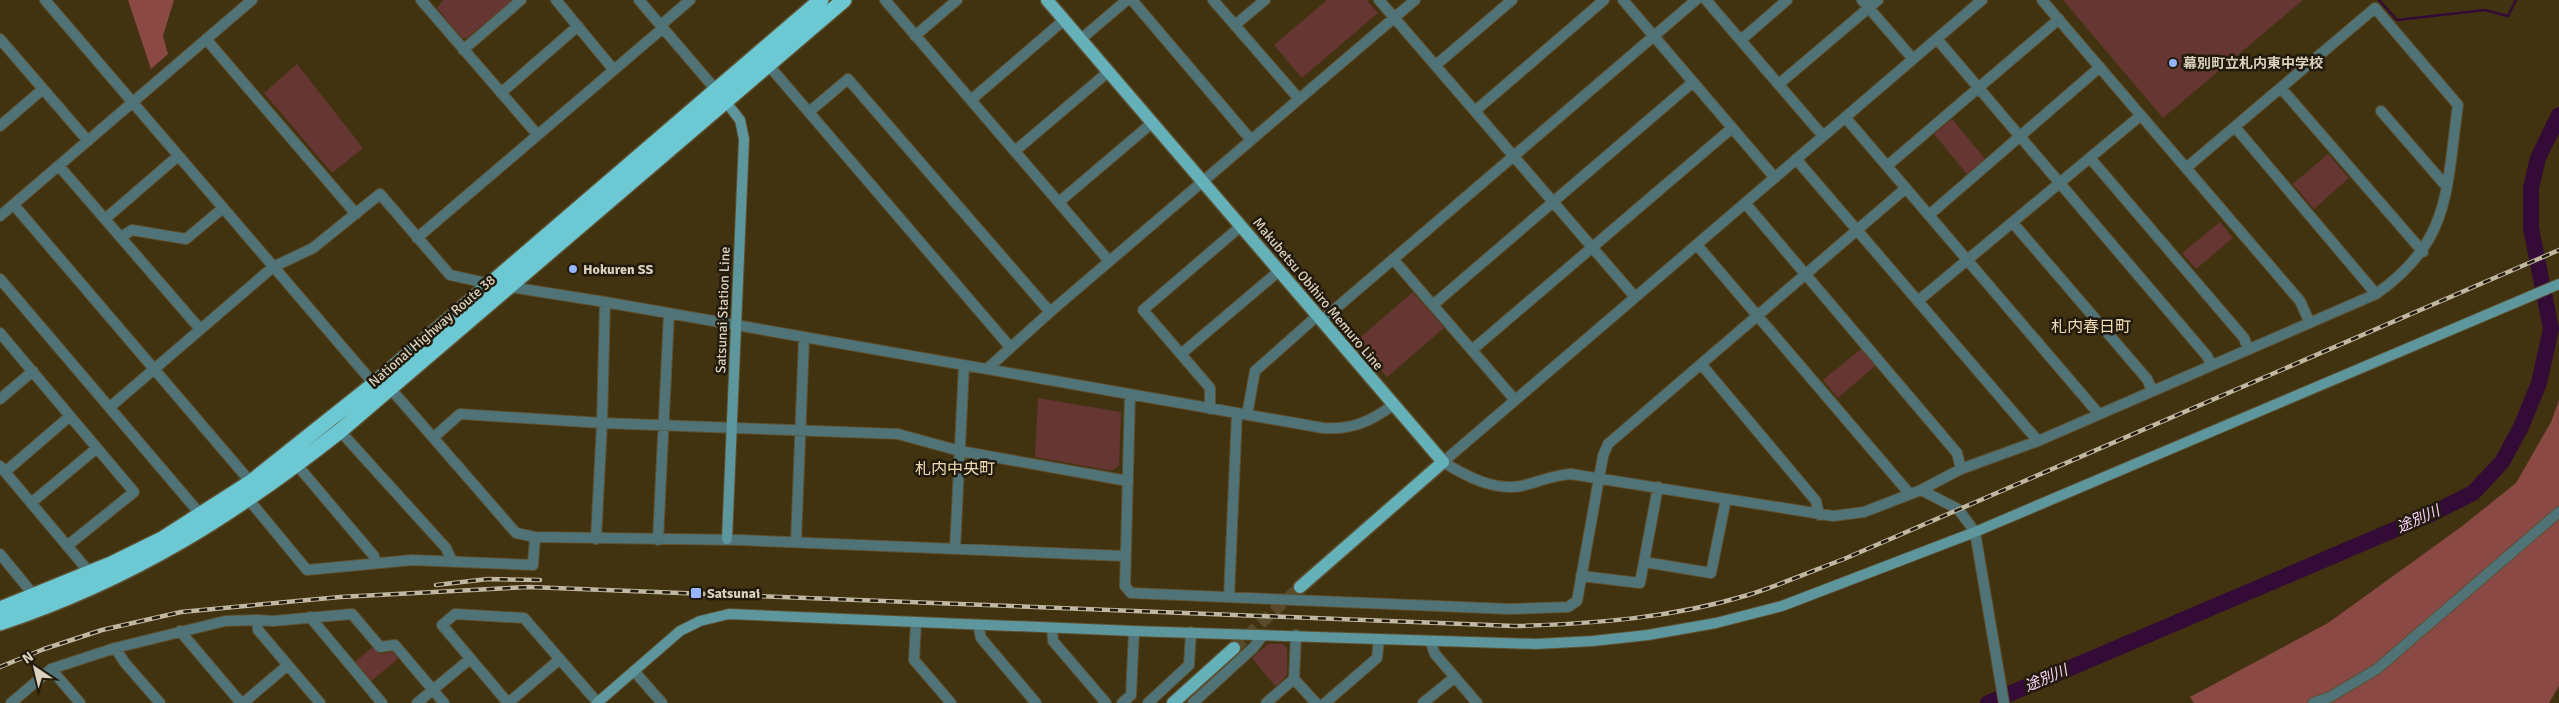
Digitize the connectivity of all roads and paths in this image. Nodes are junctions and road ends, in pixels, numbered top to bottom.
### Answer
1 (45, 0) edge
2 (252, 0) edge
3 (521, 0) edge
4 (556, 0) edge
5 (639, 0) edge
6 (690, 0) edge
7 (821, 0) edge
8 (844, 0) edge
9 (885, 0) edge
10 (956, 0) edge
11 (1047, 0) edge
12 (1126, 0) edge
13 (1132, 0) edge
14 (1213, 0) edge
15 (1265, 0) edge
16 (1380, 0) edge
17 (1415, 0) edge
18 (1512, 0) edge
19 (1604, 0) edge
20 (1623, 0) edge
21 (1696, 0) edge
22 (1706, 0) edge
23 (1787, 0) edge
24 (1878, 0) edge
25 (1982, 0) edge
26 (2042, 0) edge
27 (426, 2) edge
28 (1866, 4) edge
29 (1395, 18) junction
30 (2059, 19) junction
31 (1064, 20) junction
32 (1235, 25) junction
33 (578, 26) junction
34 (662, 27) junction
35 (915, 36) junction
36 (1654, 36) junction
37 (206, 39) junction
38 (1081, 39) junction
39 (1937, 39) junction
40 (0, 40) edge
41 (1741, 40) junction
42 (8, 49) junction
43 (463, 50) junction
44 (0, 56) edge
45 (763, 59) junction
46 (1913, 59) junction
47 (1436, 65) junction
48 (2100, 67) junction
49 (613, 69) junction
50 (1108, 72) junction
51 (1693, 82) junction
52 (1779, 84) junction
53 (2281, 88) junction
54 (43, 89) junction
55 (1979, 89) junction
56 (500, 93) junction
57 (721, 96) junction
58 (1299, 99) junction
59 (971, 100) junction
60 (133, 102) junction
61 (1475, 111) junction
62 (2382, 111) dead end
63 (809, 112) junction
64 (2140, 116) junction
65 (1845, 117) junction
66 (1152, 123) junction
67 (0, 126) edge
68 (2235, 127) junction
69 (1732, 128) junction
70 (536, 134) junction
71 (1822, 136) junction
72 (2019, 137) junction
73 (1252, 140) junction
74 (88, 141) junction
75 (1015, 151) junction
76 (178, 156) junction
77 (1513, 156) junction
78 (2090, 158) junction
79 (1796, 159) junction
80 (59, 166) junction
81 (1887, 166) junction
82 (2186, 168) junction
83 (1775, 178) junction
84 (1203, 182) junction
85 (2060, 184) junction
86 (2446, 186) junction
87 (1906, 188) junction
88 (1059, 202) junction
89 (1552, 202) junction
90 (1745, 203) junction
91 (14, 205) junction
92 (222, 208) junction
93 (356, 214) junction
94 (1929, 215) junction
95 (0, 216) edge
96 (105, 219) junction
97 (2013, 223) junction
98 (1241, 226) junction
99 (1857, 231) junction
100 (121, 238) junction
101 (417, 238) junction
102 (1697, 244) junction
103 (1592, 248) junction
104 (2423, 252) junction
105 (1393, 259) junction
106 (1109, 261) junction
107 (1968, 261) junction
108 (273, 267) junction
109 (1279, 271) junction
110 (1805, 275) junction
111 (0, 278) edge
112 (491, 284) junction
113 (2559, 284) edge
114 (508, 287) junction
115 (2376, 294) junction
116 (1635, 297) junction
117 (604, 302) junction
118 (1918, 302) junction
119 (1433, 305) junction
120 (1050, 312) junction
121 (669, 313) junction
122 (1757, 317) junction
123 (1319, 319) junction
124 (2310, 321) junction
125 (736, 325) junction
126 (200, 329) junction
127 (0, 333) edge
128 (804, 338) junction
129 (1010, 347) junction
130 (2248, 348) junction
131 (1472, 350) junction
132 (1181, 354) junction
133 (1701, 364) junction
134 (2211, 364) junction
135 (964, 366) junction
136 (155, 368) junction
137 (987, 369) junction
138 (33, 372) junction
139 (374, 384) junction
140 (390, 388) junction
141 (2152, 390) junction
142 (1130, 395) junction
143 (0, 399) edge
144 (1515, 400) junction
145 (1393, 405) junction
146 (110, 407) junction
147 (1210, 409) junction
148 (2098, 413) junction
149 (1242, 414) junction
150 (70, 416) junction
151 (602, 423) junction
152 (664, 424) junction
153 (732, 428) junction
154 (801, 429) junction
155 (340, 430) junction
156 (434, 437) junction
157 (2038, 441) junction
158 (97, 448) junction
159 (960, 451) junction
160 (1443, 462) junction
161 (297, 465) junction
162 (3, 469) edge
163 (1961, 469) junction
164 (1599, 477) junction
165 (1128, 481) junction
166 (1658, 487) junction
167 (1921, 490) junction
168 (253, 492) junction
169 (1909, 493) junction
170 (1726, 499) junction
171 (31, 503) junction
172 (2559, 512) edge
173 (201, 515) junction
174 (1819, 515) junction
175 (1975, 532) junction
176 (535, 537) junction
177 (727, 539) junction
178 (596, 540) junction
179 (658, 540) junction
180 (796, 542) junction
181 (67, 546) junction
182 (955, 549) junction
183 (0, 554) edge
184 (1124, 556) junction
185 (452, 561) junction
186 (1644, 562) junction
187 (376, 563) junction
188 (90, 573) junction
189 (1581, 576) junction
190 (1300, 587) tunnel mouth
191 (1229, 597) junction
192 (39, 603) junction
193 (0, 609) edge
194 (310, 617) junction
195 (256, 620) junction
196 (916, 622) junction
197 (0, 623) edge
198 (978, 625) junction
199 (1052, 628) junction
200 (180, 631) junction
201 (1134, 631) junction
202 (1191, 632) junction
203 (1263, 635) junction
204 (1296, 635) junction
205 (1379, 639) junction
206 (1430, 641) junction
207 (115, 648) junction
208 (1234, 648) tunnel mouth
209 (470, 659) junction
210 (560, 659) junction
211 (288, 665) junction
212 (51, 670) junction
213 (634, 671) junction
214 (1454, 677) junction
215 (1294, 679) junction
216 (432, 690) junction
217 (11, 703) edge
218 (80, 703) edge
219 (160, 703) edge
220 (242, 703) edge
221 (320, 703) edge
222 (382, 703) edge
223 (417, 703) edge
224 (444, 703) edge
225 (598, 703) edge
226 (662, 703) edge
227 (951, 703) edge
228 (1036, 703) edge
229 (1106, 703) edge
230 (1122, 703) edge
231 (1148, 703) edge
232 (1173, 703) edge
233 (1193, 703) edge
234 (1266, 703) edge
235 (1316, 703) edge
236 (1325, 703) edge
237 (1423, 703) edge
238 (1477, 703) edge
239 (2004, 703) edge
240 (2313, 703) edge

1 - 60 street
2 - 37 street
3 - 43 street
4 - 33 street
5 - 34 street
6 - 34 street
7 - 45 highway, National Highway Route 38
8 - 45 highway, National Highway Route 38
9 - 35 street
10 - 35 street
11 - 31 main road, Makubetsu Obihiro Memuro Line
12 - 38 street
13 - 73 street
14 - 32 street
15 - 32 street
16 - 29 street
17 - 29 street
18 - 47 street
19 - 61 street
20 - 36 street
21 - 36 street
22 - 41 street
23 - 41 street
24 - 28 street
25 - 39 street
26 - 30 street
27 - 43 street
28 - 46 street
28 - 52 street
29 - 47 street
29 - 58 street
30 - 48 street
30 - 55 street
31 - 38 main road, Makubetsu Obihiro Memuro Line
31 - 59 street
32 - 58 street
33 - 49 street
33 - 56 street
34 - 49 street
34 - 57 street
35 - 59 street
36 - 51 street
36 - 77 street
37 - 60 street
37 - 93 street
38 - 50 main road, Makubetsu Obihiro Memuro Line
39 - 46 street
39 - 55 street
40 - 42 street
41 - 52 street
42 - 44 street
42 - 54 street
43 - 56 street
45 - 57 highway, National Highway Route 38
45 - 63 street
46 - 65 street
47 - 61 street
48 - 64 street
48 - 72 street
49 - 70 street
50 - 66 main road, Makubetsu Obihiro Memuro Line
50 - 75 street
51 - 69 street
51 - 89 street
52 - 71 street
53 - 68 street
53 - 86 street
53 - 104 street
54 - 67 street
54 - 74 street
55 - 72 street
55 - 81 street
56 - 70 street
57 - 112 highway, National Highway Route 38
57 - 114 highway, National Highway Route 38
57 - 125 street, Satsunai Station Line
58 - 73 street
59 - 75 street
60 - 74 street
60 - 76 street
61 - 77 street
62 - 86 street
63 - 120 street
63 - 129 street
64 - 78 street
64 - 82 street
65 - 71 street
65 - 81 street
66 - 84 main road, Makubetsu Obihiro Memuro Line
66 - 88 street
68 - 82 street
68 - 115 street
69 - 83 street
69 - 103 street
70 - 101 street
71 - 79 street
72 - 85 street
72 - 94 street
73 - 84 street
74 - 80 street
75 - 88 street
76 - 92 street
76 - 96 street
77 - 89 street
77 - 105 street
78 - 85 street
78 - 130 street
79 - 83 street
79 - 99 street
80 - 91 street
80 - 96 street
81 - 87 street
82 - 124 street
83 - 90 street
84 - 98 main road, Makubetsu Obihiro Memuro Line
84 - 106 street
85 - 97 street
85 - 134 street
86 - 104 street
87 - 94 street
87 - 99 street
88 - 106 street
89 - 103 street
89 - 119 street
90 - 102 street
90 - 110 street
91 - 95 street
91 - 136 street
92 - 100 street
92 - 108 street
93 - 101 street
93 - 108 street
94 - 107 street
96 - 100 street
97 - 107 street
97 - 141 street
98 - 109 main road, Makubetsu Obihiro Memuro Line
98 - 132 street
99 - 110 street
99 - 118 street
100 - 126 street
101 - 112 street
102 - 116 street
102 - 122 street
103 - 116 street
103 - 131 street
104 - 115 street
105 - 119 street
105 - 123 street
106 - 120 street
107 - 118 street
107 - 148 street
108 - 126 street
108 - 139 street
109 - 123 main road, Makubetsu Obihiro Memuro Line
109 - 132 street
110 - 122 street
110 - 163 street
111 - 146 street
112 - 114 street
112 - 139 highway, National Highway Route 38
113 - 175 street
114 - 117 street
114 - 140 highway, National Highway Route 38
115 - 124 street
116 - 144 street
117 - 121 street
117 - 151 street
118 - 157 street
119 - 131 street
120 - 129 street
121 - 125 street
121 - 152 street
122 - 133 street
122 - 169 street
123 - 145 main road, Makubetsu Obihiro Memuro Line
123 - 149 street
124 - 130 street
125 - 128 street
125 - 153 street, Satsunai Station Line
126 - 136 street
127 - 138 street
128 - 135 street
128 - 154 street
129 - 137 street
130 - 134 street
131 - 144 street
132 - 147 street
133 - 164 street
133 - 174 street
134 - 141 street
135 - 137 street
135 - 159 street
136 - 146 street
136 - 168 street
137 - 142 street
138 - 143 street
138 - 150 street
139 - 140 street
139 - 168 highway, National Highway Route 38
140 - 155 highway, National Highway Route 38
140 - 156 street
141 - 148 street
142 - 147 street
142 - 165 street
144 - 160 street
145 - 149 street
145 - 160 main road, Makubetsu Obihiro Memuro Line
146 - 173 street
147 - 149 street
148 - 157 street
149 - 191 street
150 - 158 street
150 - 162 street
151 - 152 street
151 - 156 street
151 - 178 street
152 - 153 street
152 - 179 street
153 - 154 street
153 - 177 street, Satsunai Station Line
154 - 159 street
154 - 180 street
155 - 161 highway, National Highway Route 38
155 - 185 street
156 - 176 street
157 - 163 street
158 - 171 street
158 - 181 street
159 - 165 street
159 - 182 street
160 - 164 street
160 - 190 main road
161 - 168 highway, National Highway Route 38
161 - 187 street
162 - 171 street
163 - 167 street
164 - 166 street
164 - 189 street
165 - 184 street
166 - 170 street
166 - 186 street
167 - 169 street
167 - 175 street
168 - 173 highway, National Highway Route 38
168 - 187 street
168 - 192 highway, National Highway Route 38
169 - 174 street
170 - 174 street
170 - 186 street
171 - 181 street
172 - 240 street
173 - 188 highway, National Highway Route 38
175 - 206 street
175 - 239 street
176 - 178 street
176 - 185 street
177 - 179 street
177 - 180 street
178 - 179 street
180 - 182 street
181 - 188 street
182 - 184 street
183 - 192 street
184 - 191 street
185 - 187 street
186 - 189 street
188 - 192 highway, National Highway Route 38
189 - 191 street
192 - 193 highway, National Highway Route 38
192 - 197 highway, National Highway Route 38
194 - 195 street
194 - 216 street
194 - 222 street
195 - 200 street
195 - 211 street
196 - 198 street
196 - 213 street
196 - 227 street
198 - 199 street
198 - 228 street
199 - 201 street
199 - 229 street
200 - 207 street
200 - 220 street
201 - 202 street
201 - 230 street
202 - 203 street
202 - 231 street
203 - 204 street
203 - 233 street
204 - 205 street
204 - 215 street
205 - 206 street
205 - 236 street
206 - 214 street
207 - 212 street
207 - 219 street
208 - 232 main road
209 - 210 street
209 - 210 street
209 - 216 street
210 - 225 street
211 - 220 street
211 - 221 street
212 - 217 street
212 - 218 street
213 - 225 street
213 - 226 street
214 - 237 street
214 - 238 street
215 - 234 street
215 - 235 street
216 - 223 street
216 - 224 street

